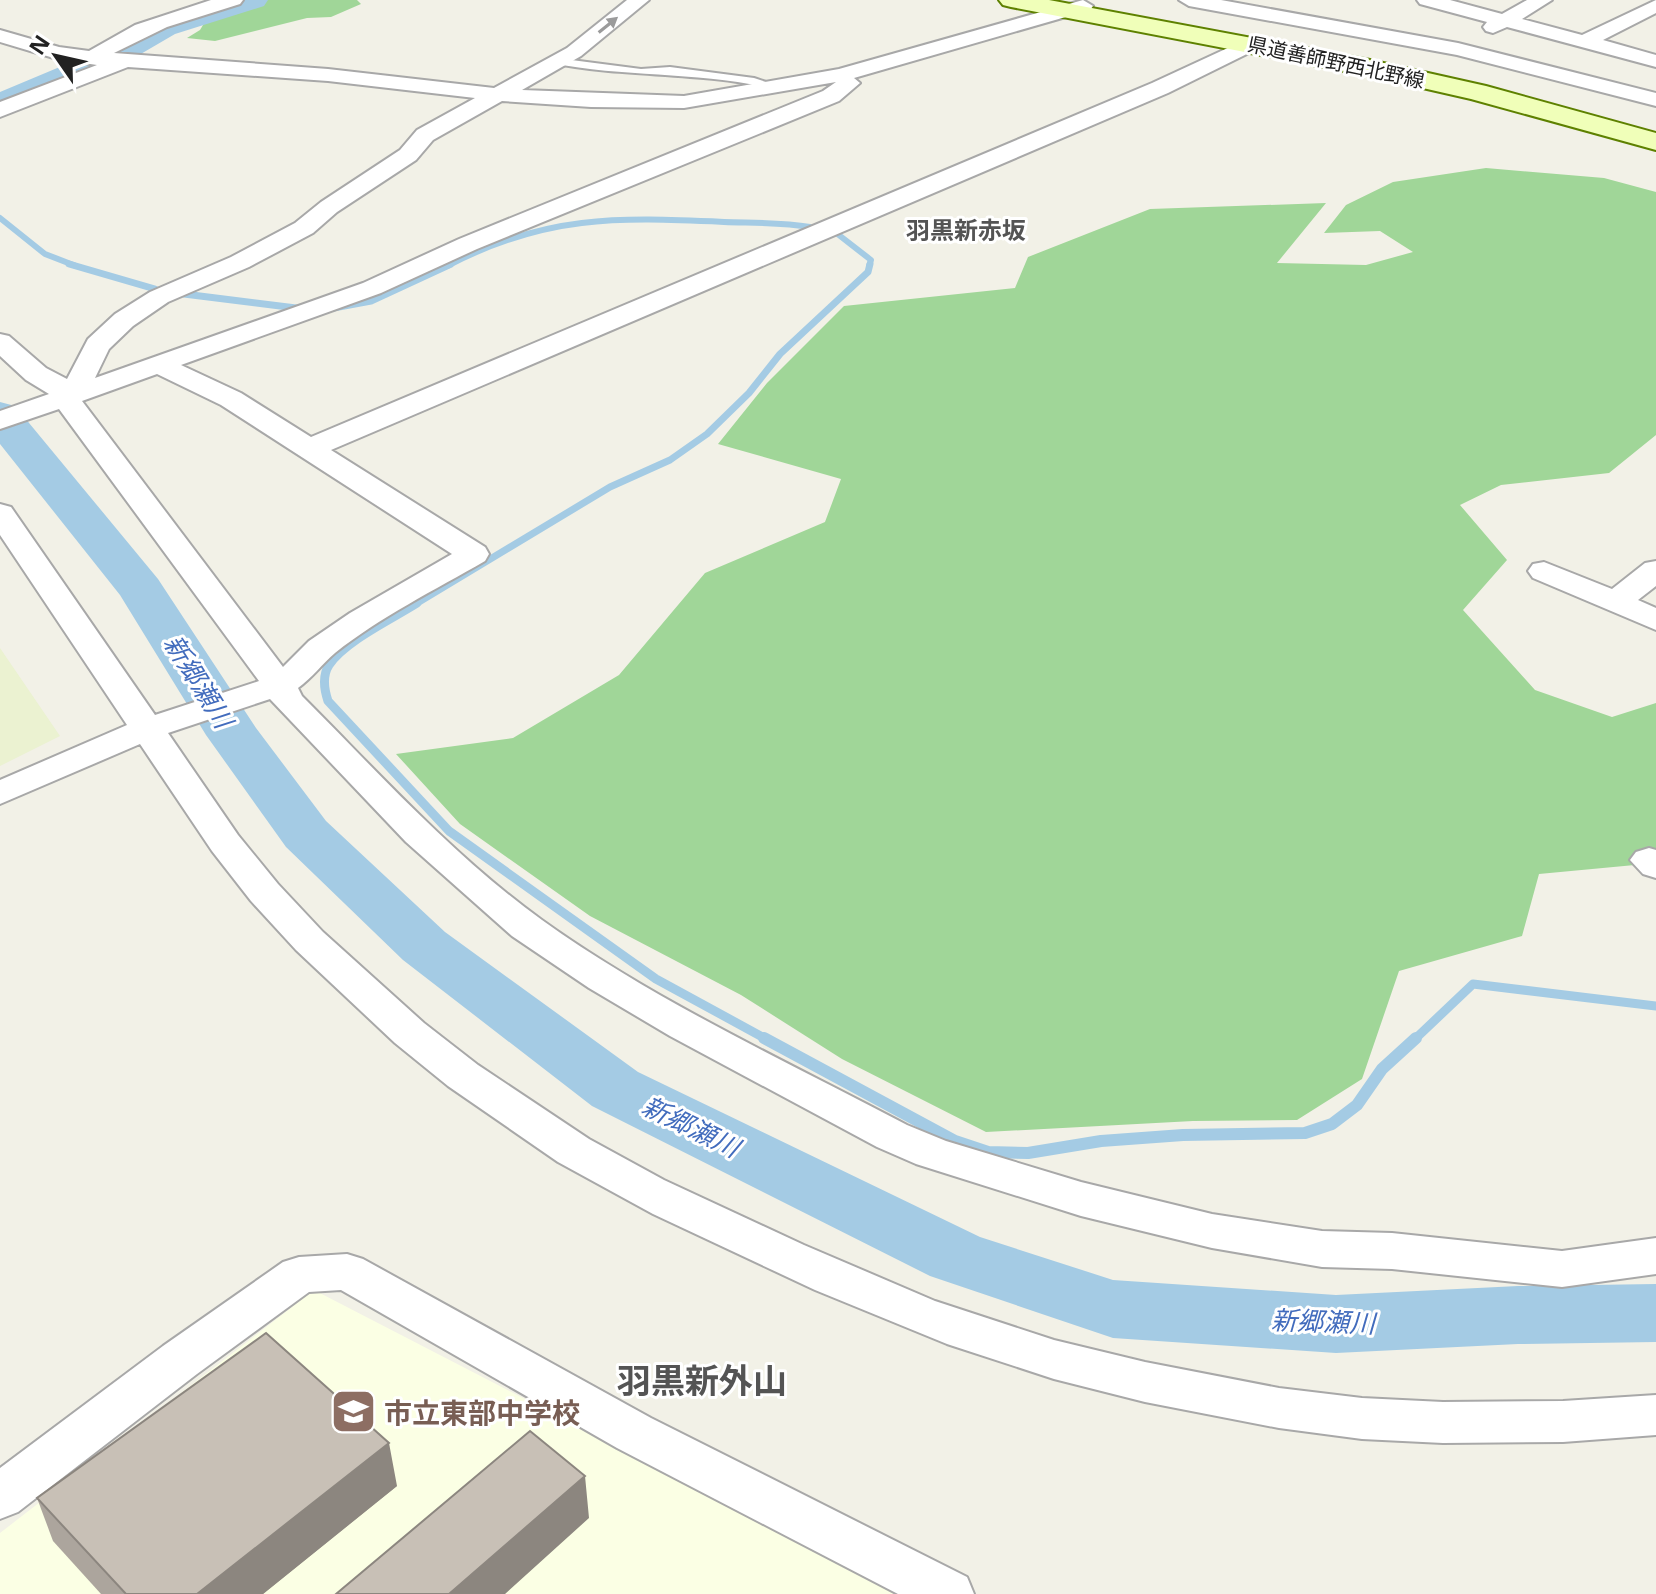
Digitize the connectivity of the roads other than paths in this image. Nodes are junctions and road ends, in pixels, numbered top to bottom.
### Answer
1 (233, 0) edge
2 (639, 0) edge
3 (1011, 0) edge
4 (1189, 0) edge
5 (1319, 0) edge
6 (1542, 0) edge
7 (1067, 5) edge
8 (1656, 5) edge
9 (1414, 6) edge
10 (1288, 17) junction
11 (1503, 21) junction
12 (1381, 34) junction
13 (0, 36) edge
14 (1584, 42) junction
15 (1252, 44) junction
16 (1458, 49) junction
17 (93, 58) junction
18 (125, 61) junction
19 (556, 61) junction
20 (1656, 61) edge
21 (841, 75) junction
22 (773, 86) junction
23 (493, 94) junction
24 (1656, 100) edge
25 (0, 110) edge
26 (1656, 133) edge
27 (1656, 142) edge
28 (0, 342) edge
29 (157, 364) junction
30 (71, 396) junction
31 (0, 421) edge
32 (308, 449) junction
33 (0, 513) edge
34 (1656, 570) edge
35 (1544, 571) dead end
36 (1616, 602) junction
37 (1656, 620) edge
38 (280, 685) junction
39 (148, 728) junction
40 (0, 793) edge
41 (1656, 1256) edge
42 (1656, 1415) edge
43 (0, 1497) edge
44 (948, 1594) edge

1 - 17 street
19 -> 2 street
3 - 7 main road, 県道善師野西北野線
4 - 10 street
5 - 10 street
6 - 11 street
7 - 15 main road, 県道善師野西北野線
7 - 21 street
7 - 26 main road, 県道善師野西北野線
8 - 14 street
9 - 11 street
9 - 12 street
10 - 12 street
11 - 14 street
11 - 16 street
12 - 16 street
13 - 17 street
14 - 20 street
15 - 27 main road, 県道善師野西北野線
15 - 32 street
16 - 24 street
17 - 18 street
18 - 23 street
18 - 25 street
19 - 22 lane
19 - 23 street
21 - 22 street
21 - 29 street
22 - 23 street
23 - 30 street
28 - 30 street
29 - 30 street
29 - 32 street
30 - 31 street
30 - 38 street
32 - 38 street
33 - 39 street
34 - 36 street
35 - 36 street
36 - 37 street
38 - 39 street
38 - 41 street
39 - 40 street
39 - 42 street
43 - 44 street

